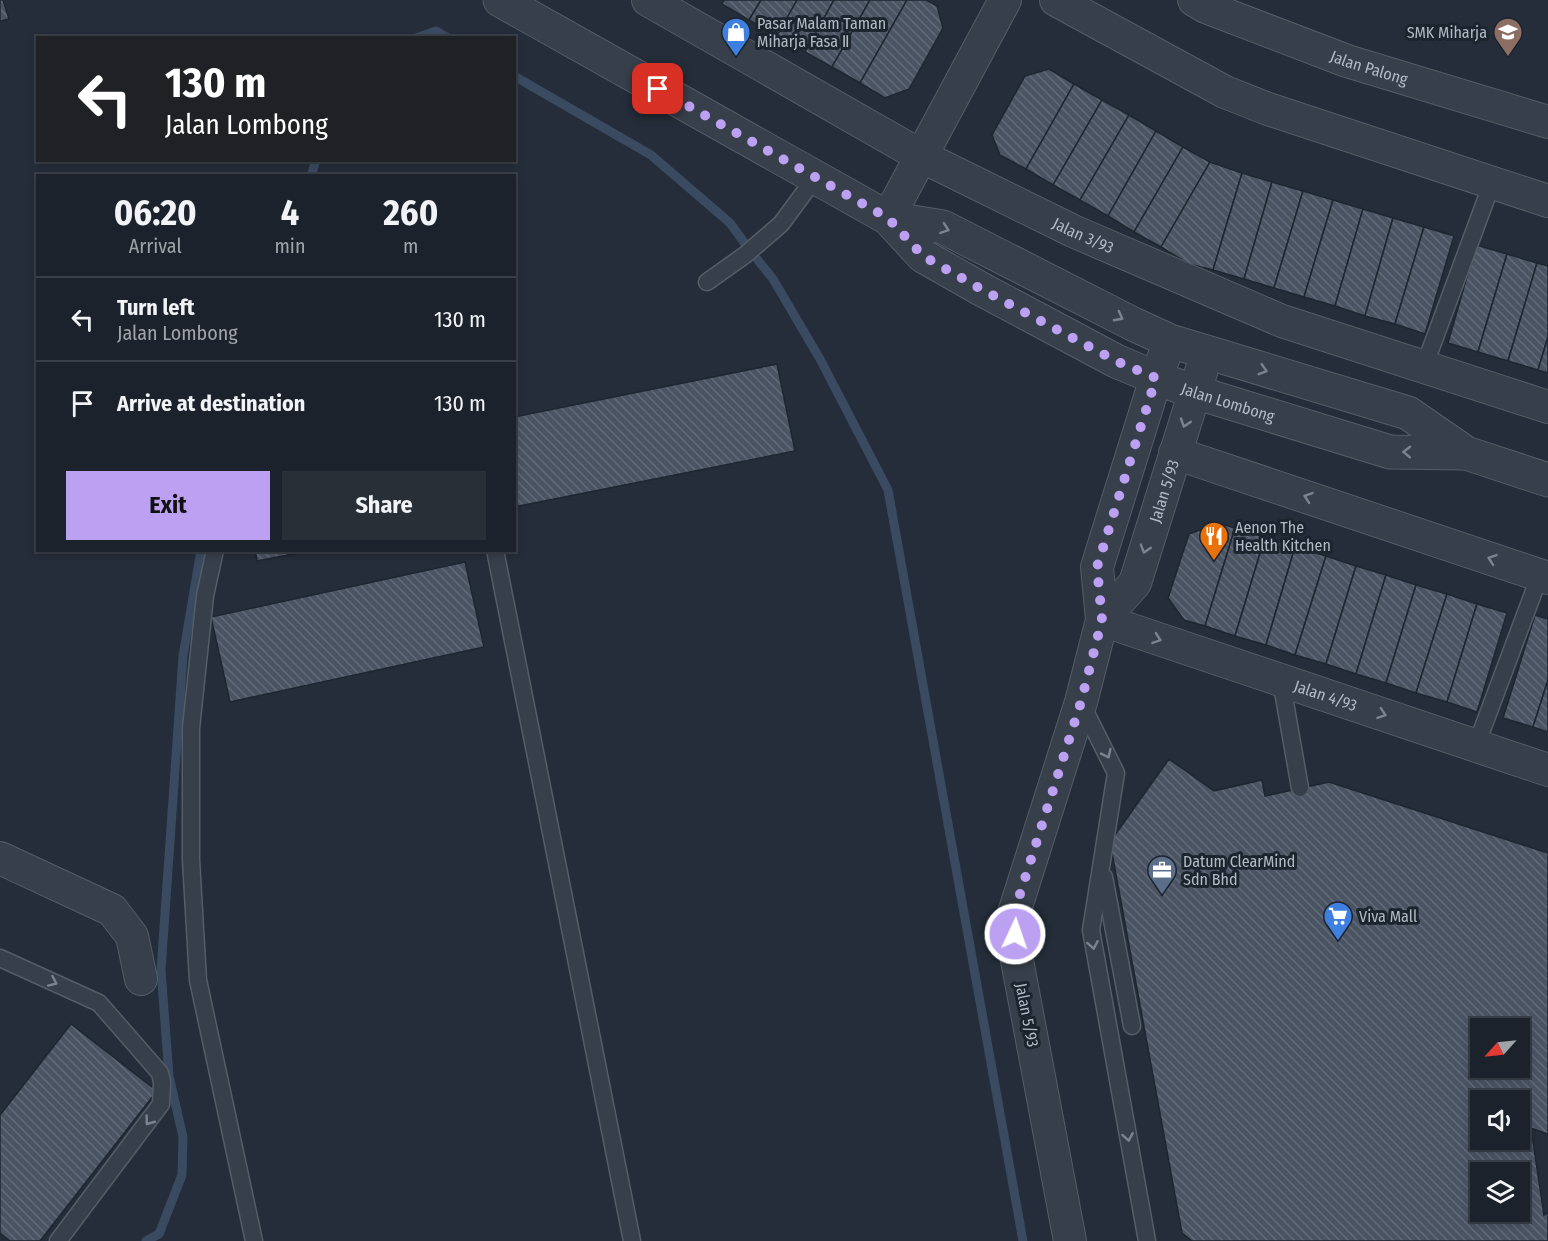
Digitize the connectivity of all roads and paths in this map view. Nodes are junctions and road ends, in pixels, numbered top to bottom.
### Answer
1 (500, 0) edge
2 (648, 0) edge
3 (1005, 0) edge
4 (1056, 0) edge
5 (1194, 0) edge
6 (1548, 122) edge
7 (921, 156) junction
8 (815, 178) junction
9 (1492, 183) junction
10 (1548, 201) edge
11 (888, 218) junction
12 (707, 282) dead end
13 (1170, 341) junction
14 (1207, 353) junction
15 (1424, 367) junction
16 (1156, 378) junction
17 (1195, 392) junction
18 (1548, 407) edge
19 (1175, 453) junction
20 (1466, 453) junction
21 (1548, 480) edge
22 (215, 552) edge
23 (495, 552) edge
24 (1544, 577) edge
25 (1102, 620) junction
26 (1281, 680) junction
27 (1081, 702) junction
28 (1476, 746) junction
29 (1548, 770) edge
30 (1300, 788) dead end
31 (0, 858) edge
32 (1101, 864) junction
33 (0, 958) edge
34 (141, 979) dead end
35 (1132, 1026) dead end
36 (58, 1241) edge
37 (254, 1241) edge
38 (632, 1241) edge
39 (1070, 1241) edge
40 (1146, 1241) edge

1 - 8 street, Jalan Lombong
2 - 7 street, Jalan 3/93
3 - 7 street
4 - 9 street
5 - 6 street, Jalan Palong
7 - 11 street
7 - 15 street, Jalan 3/93
8 - 11 street, Jalan Lombong
8 - 12 lane
9 - 10 street
9 - 15 lane
11 -> 13 street, Jalan Lombong
11 - 16 street, Jalan Lombong
13 - 14 street, Jalan Lombong
13 - 16 street, Jalan 5/93
14 - 17 street, Jalan 5/93
14 -> 20 street, Jalan Lombong
15 - 18 street, Jalan 3/93
16 - 17 street, Jalan Lombong
16 - 25 street, Jalan 5/93
17 -> 19 street, Jalan 5/93
20 -> 17 street, Jalan Lombong
24 -> 19 street
19 -> 25 street, Jalan 5/93
20 - 21 street, Jalan Lombong
22 - 37 lane
23 - 38 lane
24 - 28 lane
25 -> 26 street, Jalan 4/93
25 - 27 street, Jalan 5/93
26 -> 28 street, Jalan 4/93
26 - 30 lane
27 -> 32 lane
27 - 39 street, Jalan 5/93
28 - 29 street, Jalan 4/93
31 - 34 street
32 - 35 lane
32 -> 40 lane
33 -> 36 lane

